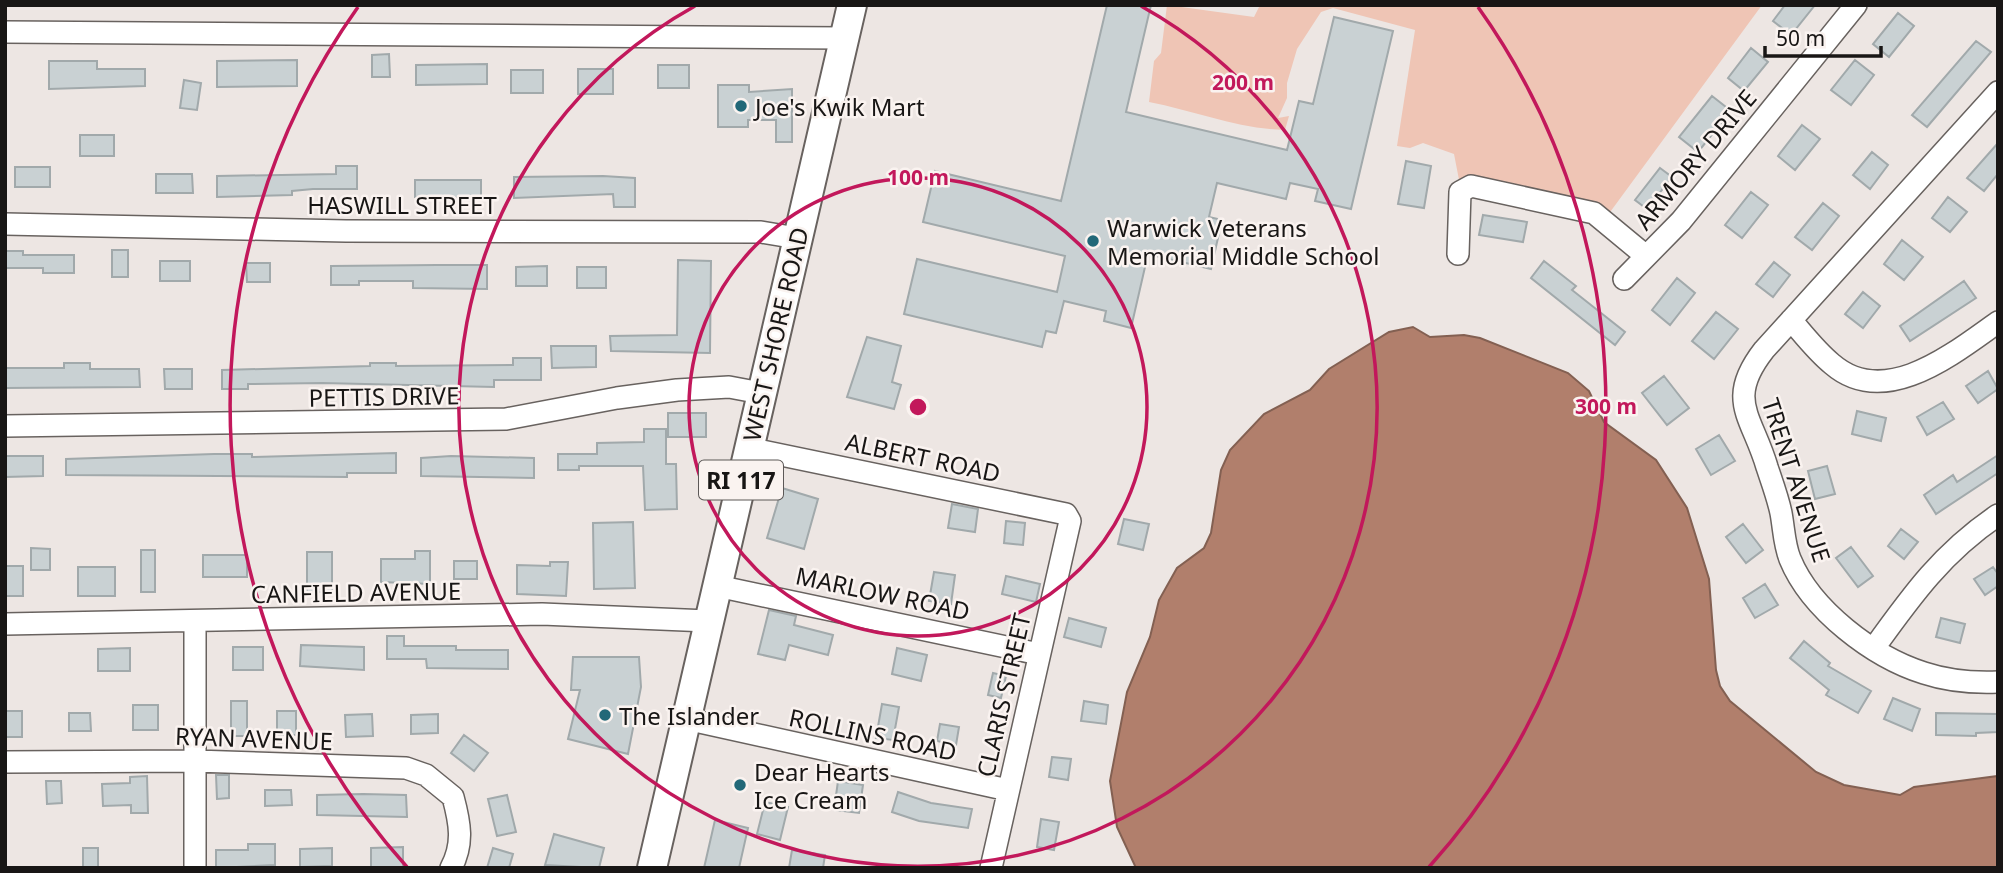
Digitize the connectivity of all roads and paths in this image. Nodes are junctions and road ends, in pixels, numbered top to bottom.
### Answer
1 (852, 5) edge
2 (1856, 5) edge
3 (5, 32) edge
4 (844, 38) junction
5 (1998, 92) edge
6 (5, 224) edge
7 (797, 238) junction
8 (1458, 254) dead end
9 (1646, 256) junction
10 (1624, 279) dead end
11 (1791, 320) junction
12 (1998, 322) edge
13 (761, 393) junction
14 (5, 426) edge
15 (748, 447) junction
16 (1998, 515) edge
17 (1069, 535) joint
18 (717, 586) junction
19 (708, 621) junction
20 (195, 622) junction
21 (5, 624) edge
22 (1874, 648) junction
23 (1039, 654) junction
24 (1998, 682) edge
25 (686, 719) junction
26 (195, 761) junction
27 (5, 762) edge
28 (1008, 790) junction
29 (195, 868) edge
30 (451, 868) edge
31 (652, 868) edge
32 (990, 868) edge

1 - 4 main road, WEST SHORE ROAD / RI 117
2 - 9 street, ARMORY DRIVE
3 - 4 street
4 - 7 main road, WEST SHORE ROAD / RI 117
5 - 11 street, TRENT AVENUE
6 - 7 street, HASWILL STREET
7 - 13 main road, WEST SHORE ROAD / RI 117
8 - 9 street
9 - 10 street, ARMORY DRIVE
11 - 12 street
11 - 22 street, TRENT AVENUE
13 - 14 street, PETTIS DRIVE
13 - 15 main road, WEST SHORE ROAD / RI 117
15 - 17 street, ALBERT ROAD
15 - 18 main road, WEST SHORE ROAD / RI 117
16 - 22 street
17 - 23 street, CLARIS STREET
18 - 19 main road, WEST SHORE ROAD / RI 117
18 - 23 street, MARLOW ROAD
19 - 20 street, CANFIELD AVENUE
19 - 25 main road, WEST SHORE ROAD / RI 117
20 - 21 street, CANFIELD AVENUE
20 - 26 street
22 - 24 street, TRENT AVENUE
23 - 28 street, CLARIS STREET
25 - 28 street, ROLLINS ROAD
25 - 31 main road, WEST SHORE ROAD / RI 117
26 - 27 street, RYAN AVENUE
26 - 29 street
26 - 30 street, RYAN AVENUE
28 - 32 street, CLARIS STREET

